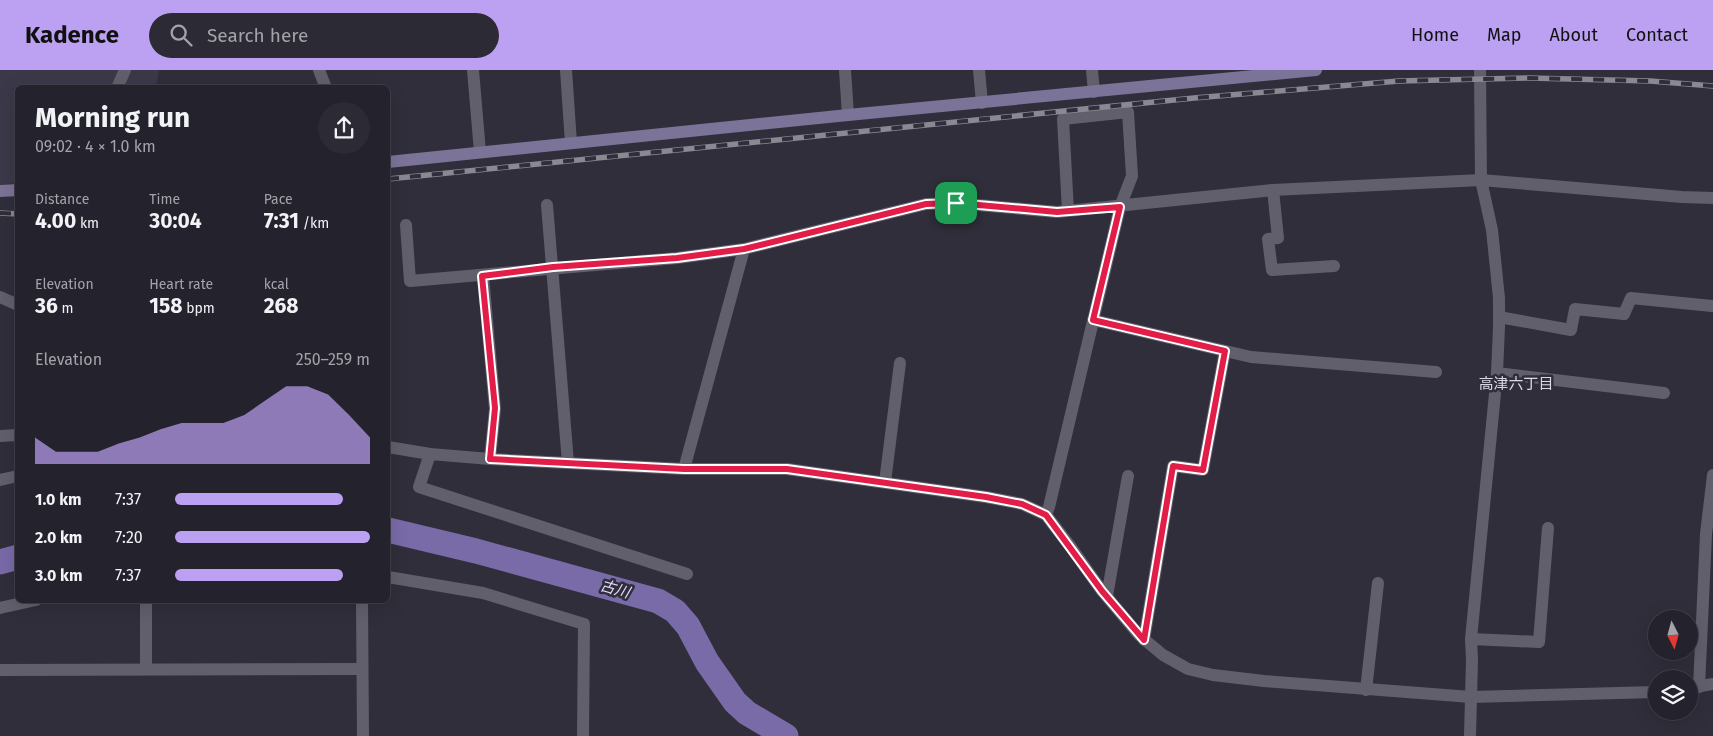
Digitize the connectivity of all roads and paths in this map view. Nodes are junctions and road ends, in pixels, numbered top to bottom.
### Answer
1 (125, 70) edge
2 (319, 70) edge
3 (473, 70) edge
4 (566, 70) edge
5 (845, 70) edge
6 (979, 70) edge
7 (1092, 70) edge
8 (1316, 70) edge
9 (1480, 70) edge
10 (118, 85) edge
11 (325, 85) edge
12 (1094, 92) junction
13 (982, 103) junction
14 (848, 115) junction
15 (571, 143) junction
16 (480, 152) junction
17 (390, 162) edge
18 (1481, 180) junction
19 (15, 190) edge
20 (1272, 190) junction
21 (0, 191) edge
22 (1713, 198) edge
23 (547, 205) dead end
24 (1120, 207) junction
25 (1068, 211) junction
26 (406, 225) dead end
27 (744, 249) junction
28 (1334, 266) dead end
29 (553, 267) junction
30 (482, 276) junction
31 (0, 298) edge
32 (15, 304) edge
33 (1712, 306) edge
34 (1499, 317) junction
35 (1093, 320) junction
36 (1225, 351) junction
37 (900, 363) dead end
38 (1436, 372) dead end
39 (1496, 373) junction
40 (1664, 393) dead end
41 (15, 435) edge
42 (0, 436) edge
43 (390, 449) edge
44 (430, 454) junction
45 (490, 459) junction
46 (568, 463) junction
47 (684, 469) junction
48 (1128, 476) dead end
49 (1713, 476) edge
50 (15, 477) edge
51 (0, 480) edge
52 (885, 482) junction
53 (1046, 515) junction
54 (1548, 528) dead end
55 (1710, 535) edge
56 (687, 574) dead end
57 (390, 577) edge
58 (1378, 584) dead end
59 (1107, 596) junction
60 (22, 603) edge
61 (146, 603) edge
62 (362, 603) edge
63 (0, 608) edge
64 (1471, 639) junction
65 (1144, 640) junction
66 (146, 669) junction
67 (362, 669) junction
68 (0, 670) edge
69 (1696, 670) edge
70 (1713, 684) edge
71 (1698, 687) edge
72 (1366, 690) junction
73 (1648, 692) edge
74 (1471, 697) junction
75 (363, 736) edge
76 (583, 736) edge
77 (1470, 736) edge

1 - 10 street
2 - 11 street
3 - 16 street
4 - 15 street
5 - 14 street
6 - 13 street
7 - 12 street
8 - 12 street
9 - 18 street
12 - 13 street
13 - 14 street
14 - 15 street
15 - 16 street
16 - 17 street
18 - 20 street
18 - 22 street
18 - 34 street
19 - 21 street
20 - 24 street
20 - 28 street
23 - 29 street
24 - 25 street
24 - 25 street
24 - 35 street
25 - 27 street
26 - 30 street
27 - 29 street
27 - 47 street
29 - 30 street
29 - 46 street
30 - 45 street
31 - 32 street
33 - 34 street
34 - 39 street
35 - 36 street
35 - 53 street
36 - 38 street
36 - 65 street
37 - 52 street
39 - 40 street
39 - 64 street
41 - 42 street
43 - 44 street
44 - 45 street
44 - 56 street
45 - 46 street
46 - 47 street
47 - 52 street
48 - 59 street
49 - 55 street
50 - 51 street
52 - 53 street
53 - 59 street
54 - 64 street
55 - 69 street
57 - 76 street
58 - 72 street
59 - 65 street
60 - 63 street
61 - 66 street
62 - 67 street
64 - 74 street
65 - 72 street
66 - 67 street
66 - 68 street
67 - 75 street
70 - 71 street
72 - 74 street
73 - 74 street
74 - 77 street

